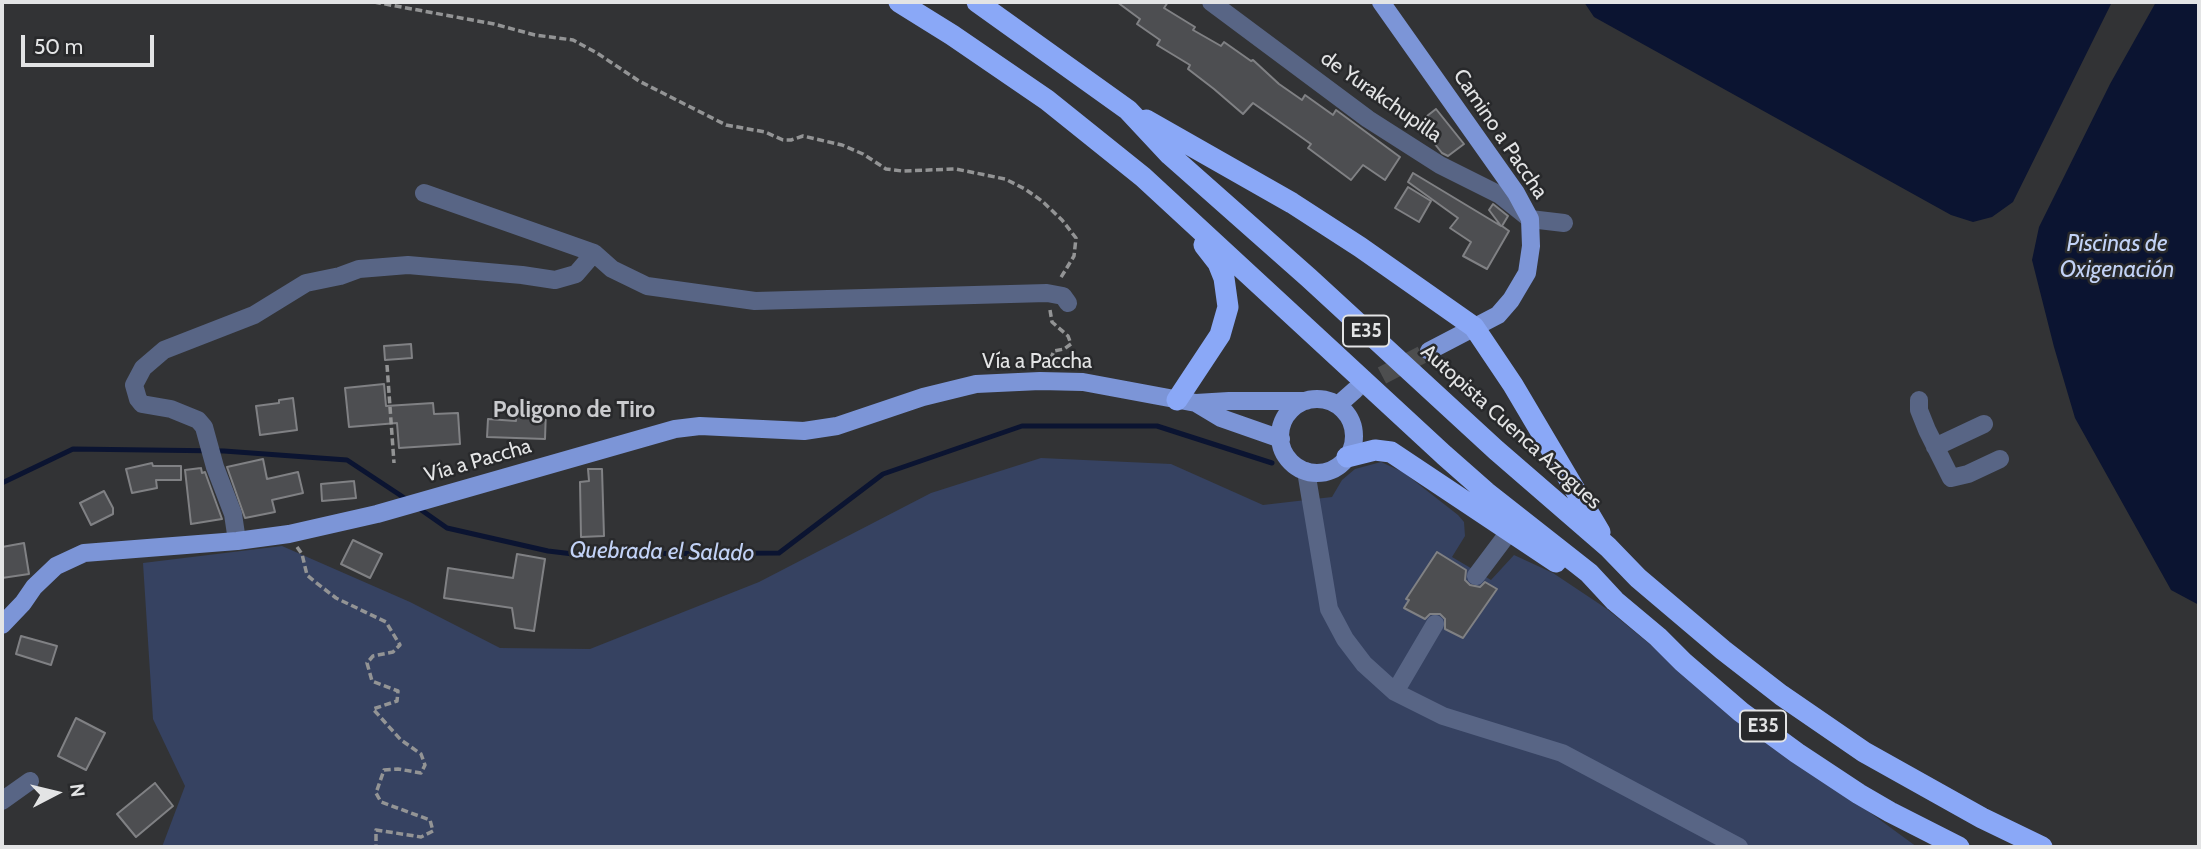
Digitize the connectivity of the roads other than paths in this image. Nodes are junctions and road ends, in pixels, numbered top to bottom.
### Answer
1 (899, 2) edge
2 (977, 2) edge
3 (1212, 2) edge
4 (1381, 2) edge
5 (1128, 110) junction
6 (424, 193) dead end
7 (1165, 198) junction
8 (1530, 219) junction
9 (1564, 223) dead end
10 (594, 253) junction
11 (1068, 303) dead end
12 (1474, 327) junction
13 (1429, 351) tunnel mouth
14 (1355, 390) tunnel mouth
15 (1919, 400) dead end
16 (1306, 401) junction
17 (1187, 402) junction
18 (1338, 405) junction
19 (1984, 424) dead end
20 (1281, 439) junction
21 (1935, 447) junction
22 (1347, 457) junction
23 (2000, 459) dead end
24 (1306, 471) junction
25 (1508, 532) junction
26 (237, 541) junction
27 (1608, 547) junction
28 (1476, 576) dead end
29 (1615, 601) junction
30 (1435, 624) dead end
31 (2, 625) edge
32 (1395, 692) junction
33 (30, 781) dead end
34 (2, 801) edge
35 (1739, 847) edge
36 (1959, 847) edge
37 (2042, 847) edge

1 - 7 highway, E35
2 - 5 highway, Autopista Cuenca Azogues / E35
3 - 8 street, de Yurakchupilla
4 - 8 main road, Camino a Paccha
5 - 12 highway
5 - 27 highway, Autopista Cuenca Azogues / E35
6 - 10 street
7 - 17 highway
7 - 29 highway, E35
8 - 9 street
8 - 12 main road, Camino a Paccha
10 - 11 street
10 - 26 street
12 - 13 main road, Camino a Paccha
12 - 27 highway
14 - 18 main road
15 - 21 street
16 - 17 main road, Vía a Paccha
16 - 18 main road
16 - 20 main road
17 - 20 main road, Vía a Paccha
17 - 26 main road, Vía a Paccha
18 - 22 main road
19 - 21 street
20 - 24 main road
21 - 23 street
22 - 24 main road
22 - 25 highway
24 - 32 street
25 - 28 street
25 - 29 highway
26 - 31 main road, Vía a Paccha
27 - 37 highway, Autopista Cuenca Azogues / E35
29 - 36 highway, E35
30 - 32 street
32 - 35 street
33 - 34 street

